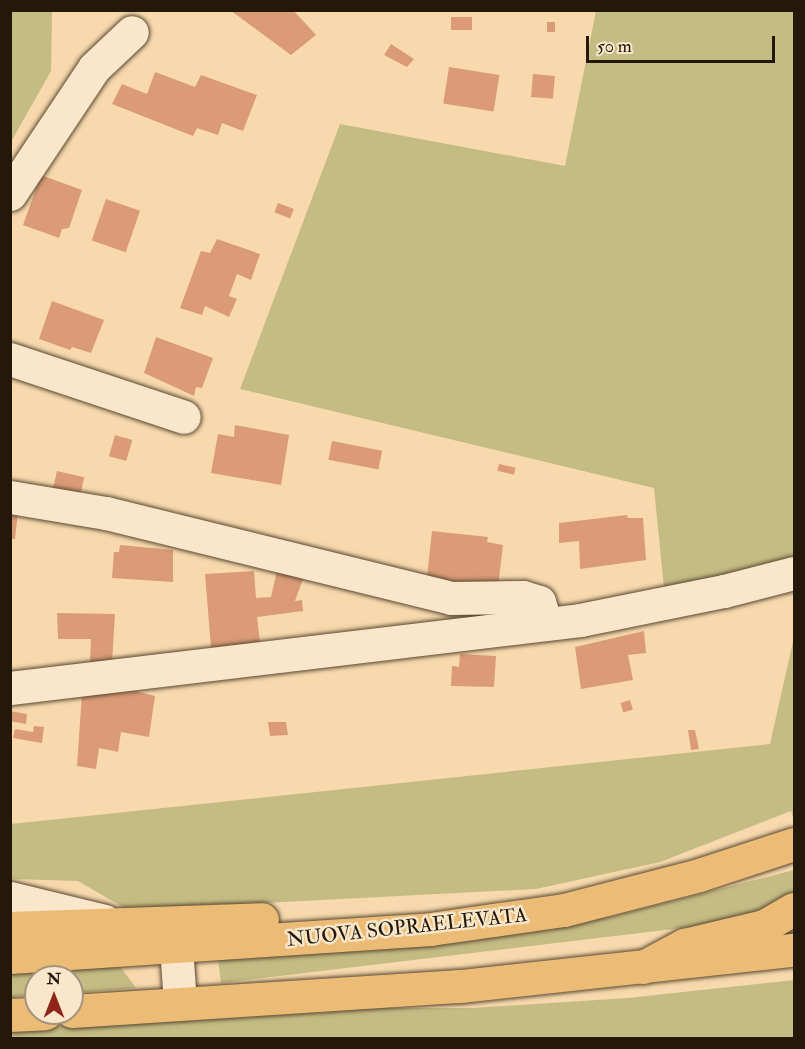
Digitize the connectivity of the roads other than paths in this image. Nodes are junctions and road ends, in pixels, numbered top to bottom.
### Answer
1 (132, 32) dead end
2 (10, 194) edge
3 (10, 359) edge
4 (184, 417) dead end
5 (10, 497) edge
6 (795, 573) edge
7 (546, 624) junction
8 (10, 688) edge
9 (795, 844) edge
10 (10, 898) edge
11 (795, 909) edge
12 (564, 910) junction
13 (115, 923) junction
14 (10, 928) edge
15 (176, 946) junction
16 (795, 950) edge
17 (10, 957) edge
18 (643, 968) junction
19 (180, 1004) junction
20 (84, 1010) edge

1 - 2 street
3 - 4 street
5 - 7 street
6 - 7 street
7 - 8 street
9 - 12 main road, NUOVA SOPRAELEVATA
10 - 13 street
11 - 18 main road
12 - 13 main road
12 - 15 main road, NUOVA SOPRAELEVATA
13 - 14 main road
15 - 17 main road, NUOVA SOPRAELEVATA
15 - 19 street
16 - 18 main road
18 - 19 main road
19 - 20 main road

